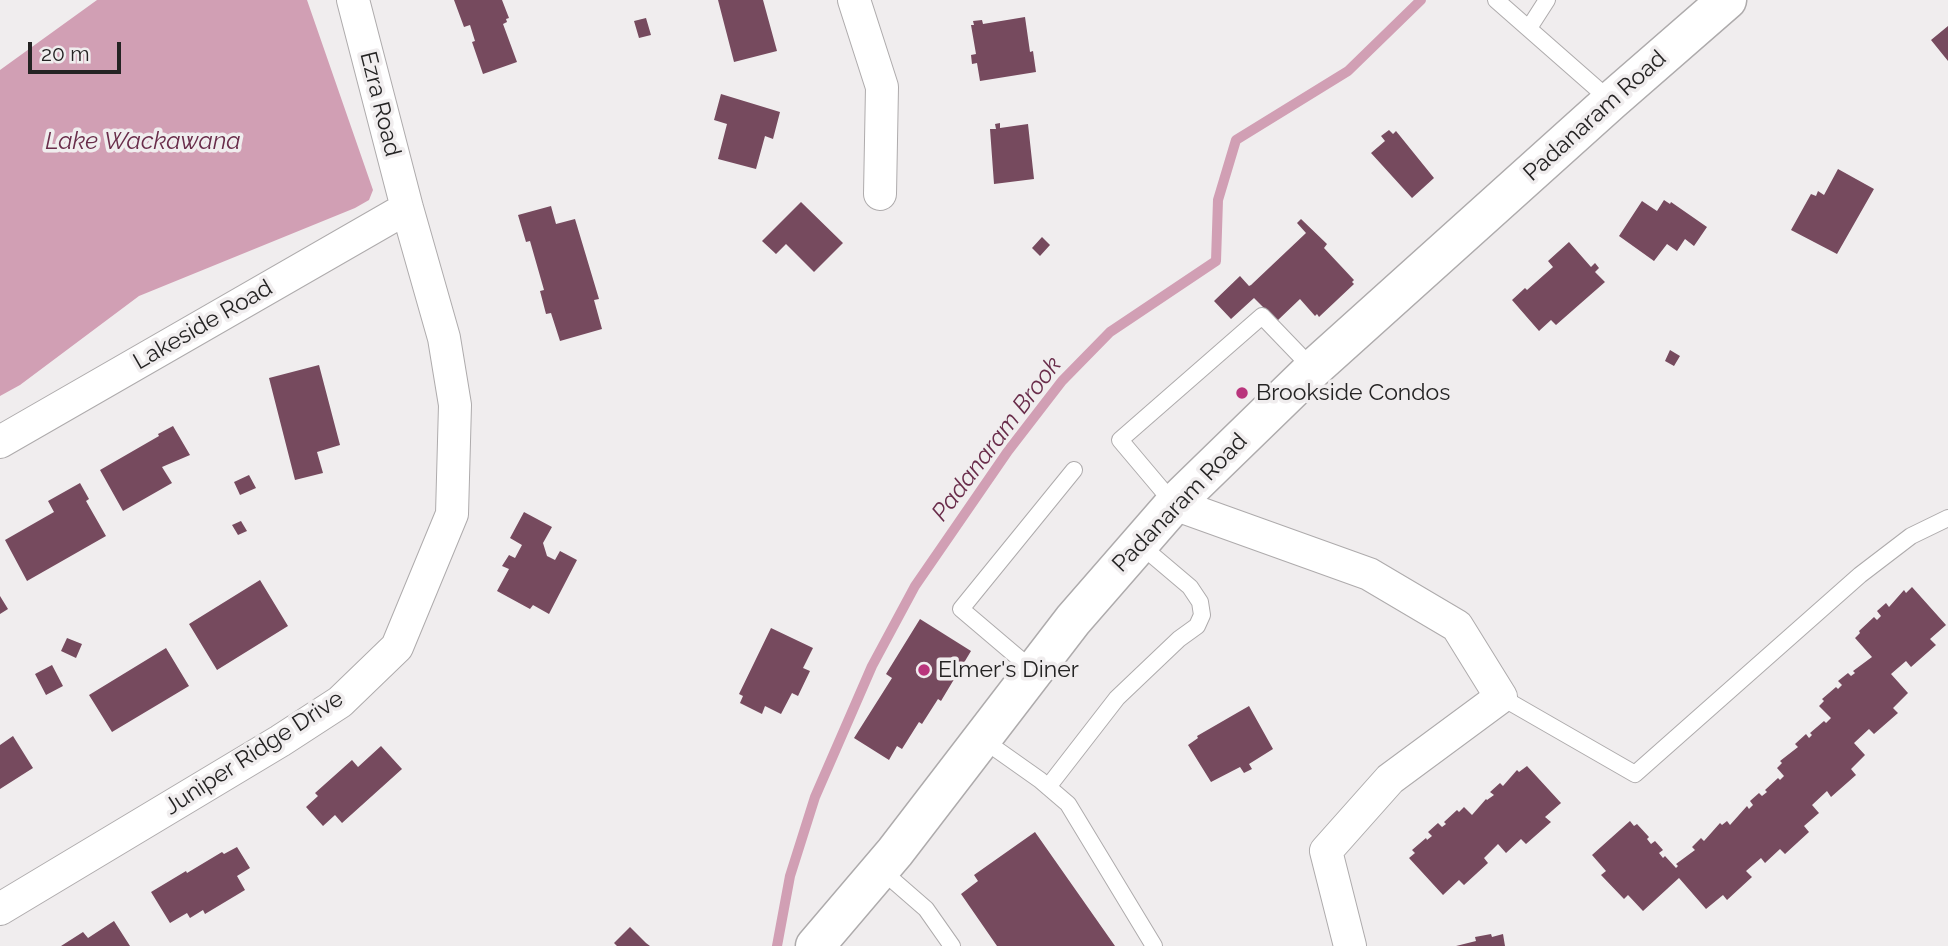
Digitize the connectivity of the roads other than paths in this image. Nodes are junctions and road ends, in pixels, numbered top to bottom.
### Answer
1 (353, 0) edge
2 (853, 0) edge
3 (1496, 0) edge
4 (1547, 0) edge
5 (1727, 0) edge
6 (1530, 28) junction
7 (1611, 101) junction
8 (880, 194) dead end
9 (407, 208) junction
10 (1313, 369) junction
11 (0, 442) edge
12 (1074, 470) dead end
13 (1174, 503) junction
14 (1948, 518) edge
15 (1138, 543) junction
16 (1034, 671) junction
17 (1501, 697) junction
18 (982, 739) junction
19 (1048, 787) junction
20 (880, 869) junction
21 (0, 909) edge
22 (815, 946) edge
23 (952, 946) edge
24 (1154, 946) edge
25 (1350, 946) edge

1 - 9 street, Ezra Road
2 - 8 street
3 - 6 lane
4 - 6 lane
5 - 7 main road, Padanaram Road
6 - 7 lane
7 - 10 main road, Padanaram Road
9 - 11 street, Lakeside Road
9 - 21 street, Juniper Ridge Drive
10 - 13 main road, Padanaram Road
10 - 13 lane
12 - 16 lane
13 - 15 main road, Padanaram Road
13 - 17 street
14 - 17 lane
15 - 16 main road, Padanaram Road
15 - 19 lane
16 - 18 main road, Padanaram Road
17 - 25 street
18 - 19 lane
18 - 20 main road, Padanaram Road
19 - 24 lane
20 - 22 main road, Padanaram Road
20 - 23 lane

